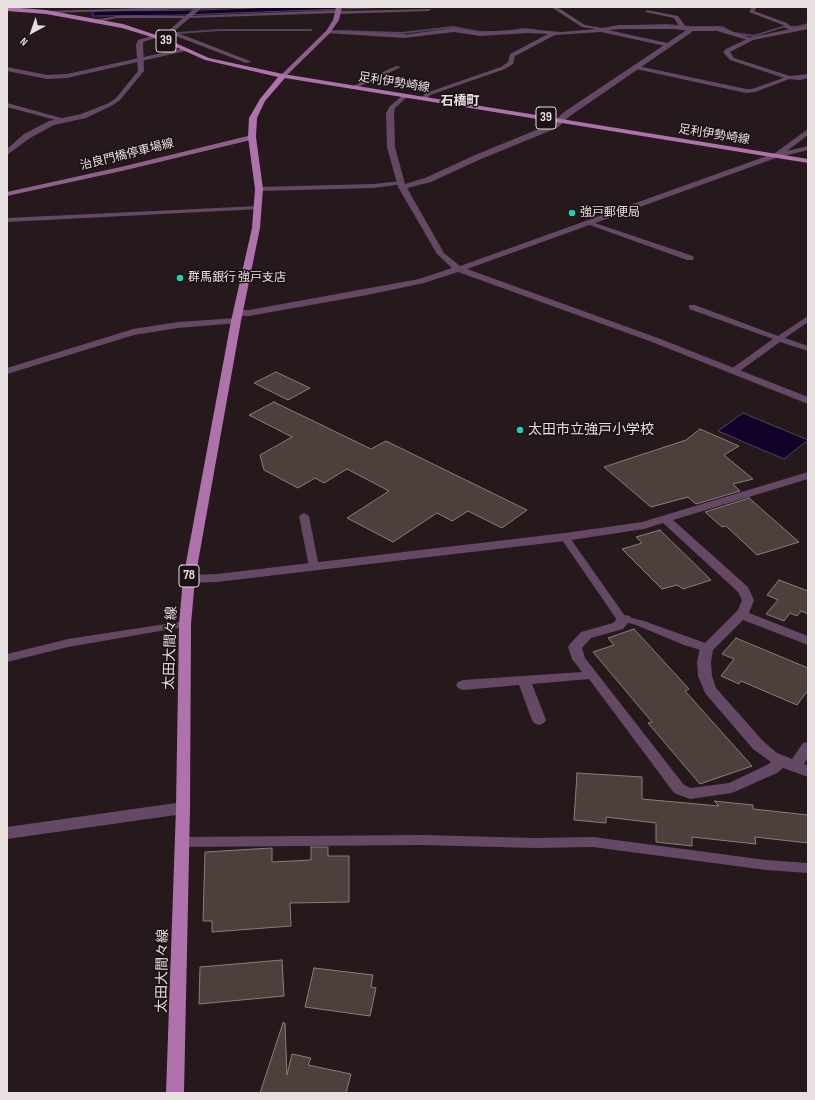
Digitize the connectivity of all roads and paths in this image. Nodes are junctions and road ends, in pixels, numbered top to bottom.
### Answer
1 (230, 7) edge
2 (553, 7) edge
3 (755, 7) edge
4 (110, 8) edge
5 (199, 8) edge
6 (7, 9) edge
7 (339, 10) edge
8 (429, 10) dead end
9 (647, 11) dead end
10 (46, 12) junction
11 (189, 16) junction
12 (97, 20) junction
13 (808, 27) edge
14 (686, 28) junction
15 (601, 30) junction
16 (792, 30) junction
17 (170, 32) junction
18 (328, 32) junction
19 (553, 34) junction
20 (802, 35) dead end
21 (156, 36) junction
22 (404, 36) joint
23 (751, 39) junction
24 (670, 45) junction
25 (184, 50) junction
26 (141, 60) junction
27 (248, 62) dead end
28 (398, 67) dead end
29 (638, 68) junction
30 (7, 69) edge
31 (284, 76) junction
32 (808, 76) edge
33 (789, 78) junction
34 (354, 87) junction
35 (405, 96) junction
36 (422, 98) junction
37 (7, 105) edge
38 (63, 120) junction
39 (560, 120) junction
40 (808, 130) edge
41 (252, 137) junction
42 (808, 148) edge
43 (7, 153) edge
44 (774, 156) junction
45 (808, 161) edge
46 (401, 185) junction
47 (259, 188) junction
48 (7, 194) edge
49 (258, 208) junction
50 (7, 220) edge
51 (589, 223) junction
52 (690, 258) dead end
53 (458, 269) junction
54 (692, 307) dead end
55 (238, 317) junction
56 (808, 318) edge
57 (779, 338) junction
58 (808, 349) edge
59 (7, 371) edge
60 (734, 371) junction
61 (808, 401) edge
62 (808, 475) edge
63 (304, 516) dead end
64 (665, 519) junction
65 (566, 537) junction
66 (314, 567) junction
67 (189, 579) junction
68 (740, 614) junction
69 (625, 619) junction
70 (185, 624) junction
71 (808, 641) edge
72 (707, 648) junction
73 (7, 658) edge
74 (592, 674) junction
75 (524, 680) junction
76 (463, 685) dead end
77 (539, 720) dead end
78 (808, 747) edge
79 (795, 766) edge
80 (183, 808) junction
81 (7, 833) edge
82 (181, 842) junction
83 (808, 868) edge
84 (175, 1093) edge

1 - 5 lane
2 - 15 lane
3 - 16 lane
4 - 5 lane
4 - 10 lane
5 - 11 street
6 - 10 main road, 足利伊勢崎線 / 39
7 - 8 lane
7 - 11 lane
7 - 18 main road
9 - 14 lane
10 - 12 main road, 足利伊勢崎線 / 39
11 - 12 lane
11 - 17 street
12 - 21 main road, 足利伊勢崎線 / 39
13 - 16 street
14 - 15 lane
14 - 23 lane
14 - 24 street
15 - 19 lane
15 - 24 lane
16 - 20 street
16 - 23 street
17 - 21 street
17 - 27 lane
18 - 22 street
18 - 31 main road
19 - 22 lane
19 - 36 lane
21 - 25 main road, 足利伊勢崎線 / 39
21 - 26 street
23 - 33 street
24 - 29 street
25 - 26 lane
25 - 31 main road, 足利伊勢崎線 / 39
26 - 30 lane
26 - 38 street
28 - 34 lane
29 - 33 lane
29 - 39 street
31 - 34 main road, 足利伊勢崎線 / 39
31 - 41 main road, 太田大間々線 / 78
32 - 33 street
34 - 35 main road, 足利伊勢崎線 / 39
35 - 36 main road, 足利伊勢崎線 / 39
35 - 46 street
36 - 39 main road, 足利伊勢崎線 / 39
37 - 38 lane
38 - 43 street
39 - 44 main road, 足利伊勢崎線 / 39
39 - 46 street
40 - 44 street
41 - 47 main road, 太田大間々線 / 78
41 - 48 main road, 治良門橋停車場線
42 - 44 street
44 - 45 main road, 足利伊勢崎線 / 39
44 - 51 street
46 - 47 lane
46 - 53 street
47 - 49 main road, 太田大間々線 / 78
49 - 50 lane
49 - 55 main road, 太田大間々線 / 78
51 - 52 lane
51 - 53 street
53 - 55 street
53 - 60 street
54 - 57 lane
55 - 59 street
55 - 67 main road, 太田大間々線 / 78
56 - 57 lane
57 - 58 lane
57 - 60 lane
60 - 61 street
62 - 64 street
63 - 66 lane
64 - 65 street
64 - 68 street
65 - 66 street
65 - 69 lane
66 - 67 street
67 - 70 main road, 太田大間々線 / 78
68 - 71 street
68 - 72 street
69 - 72 lane
69 - 74 street
70 - 73 lane
70 - 80 main road, 太田大間々線 / 78
72 - 79 street
74 - 75 street
74 - 79 street
75 - 76 street
75 - 77 street
78 - 79 street
80 - 81 street
80 - 82 main road, 太田大間々線 / 78
82 - 83 lane
82 - 84 main road, 太田大間々線 / 78

